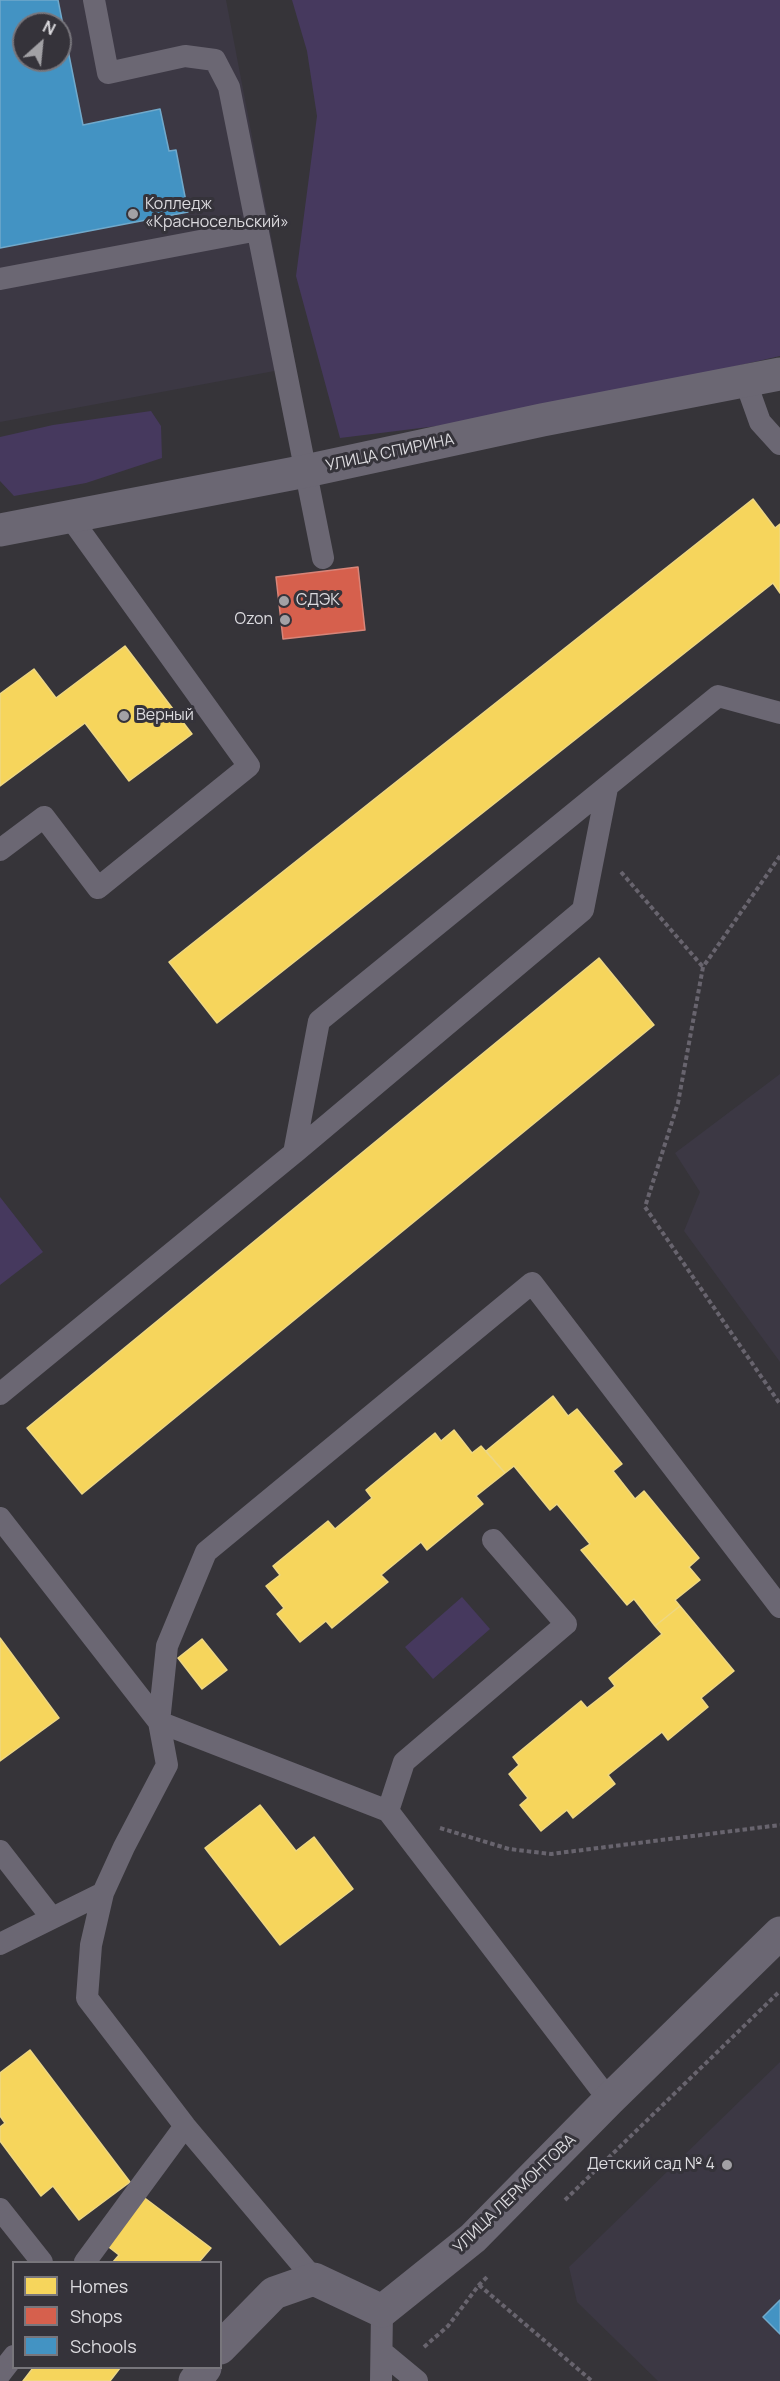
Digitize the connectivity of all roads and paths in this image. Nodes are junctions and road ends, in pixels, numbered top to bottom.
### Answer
1 (94, 0) edge
2 (258, 230) junction
3 (0, 279) edge
4 (780, 374) edge
5 (745, 380) junction
6 (780, 444) edge
7 (306, 471) junction
8 (70, 517) junction
9 (0, 530) edge
10 (323, 558) dead end
11 (780, 712) edge
12 (607, 788) junction
13 (596, 843) junction
14 (0, 850) edge
15 (780, 856) edge
16 (703, 967) junction
17 (294, 1153) junction
18 (0, 1395) edge
19 (780, 1404) edge
20 (0, 1518) edge
21 (493, 1540) dead end
22 (780, 1607) edge
23 (159, 1722) junction
24 (388, 1812) junction
25 (780, 1825) edge
26 (0, 1851) edge
27 (103, 1893) junction
28 (52, 1918) junction
29 (780, 1934) edge
30 (0, 1944) edge
31 (780, 1991) edge
32 (609, 2100) junction
33 (185, 2126) junction
34 (563, 2203) dead end
35 (0, 2209) edge
36 (41, 2261) edge
37 (86, 2261) edge
38 (495, 2269) dead end
39 (314, 2279) junction
40 (479, 2285) junction
41 (382, 2311) junction
42 (222, 2346) edge
43 (382, 2352) junction
44 (12, 2359) edge
45 (0, 2374) edge
46 (409, 2374) edge
47 (381, 2381) edge
48 (592, 2381) edge

1 - 2 lane
2 - 3 lane
2 - 7 lane
4 - 5 street, УЛИЦА СПИРИНА
5 - 6 lane
5 - 7 street, УЛИЦА СПИРИНА
7 - 8 street, УЛИЦА СПИРИНА
7 - 10 lane
8 - 9 street, УЛИЦА СПИРИНА
8 - 14 lane
11 - 12 lane
12 - 13 lane
12 - 17 lane
13 - 16 path
13 - 17 lane
15 - 16 path
16 - 19 path
17 - 18 lane
20 - 23 lane
21 - 24 lane
22 - 23 lane
23 - 24 lane
23 - 27 lane
24 - 25 path
24 - 32 lane
26 - 28 lane
27 - 28 lane
27 - 33 lane
28 - 30 lane
29 - 32 street, УЛИЦА ЛЕРМОНТОВА
31 - 34 path
32 - 41 street, УЛИЦА ЛЕРМОНТОВА
33 - 37 lane
33 - 39 lane
35 - 36 lane
38 - 40 path
39 - 41 street
39 - 42 street
40 - 46 path
40 - 48 path
41 - 43 lane
43 - 46 lane
43 - 47 lane
44 - 45 lane

